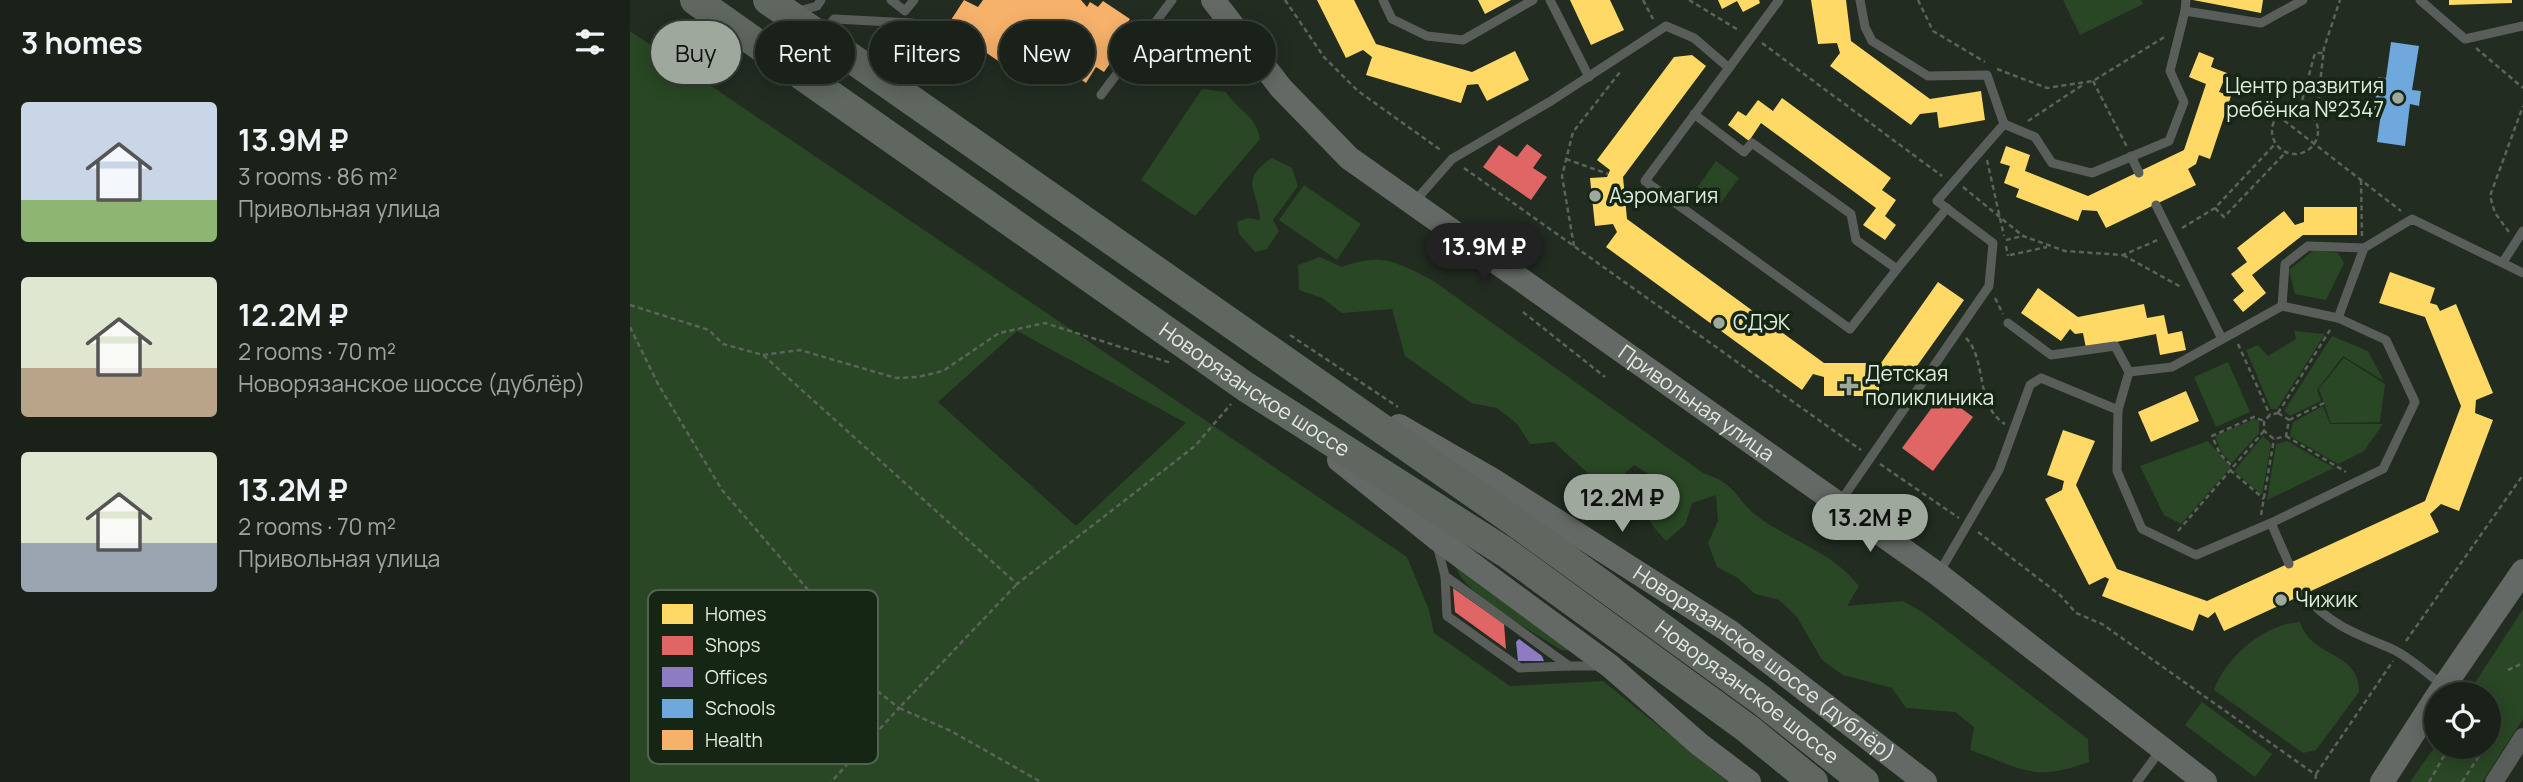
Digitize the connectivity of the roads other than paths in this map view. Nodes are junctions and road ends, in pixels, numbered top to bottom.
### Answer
1 (695, 0) edge
2 (821, 0) edge
3 (891, 0) edge
4 (914, 0) edge
5 (1172, 0) edge
6 (1213, 0) edge
7 (1383, 0) edge
8 (1533, 0) edge
9 (1550, 0) edge
10 (1860, 0) edge
11 (2186, 0) edge
12 (2303, 0) edge
13 (2420, 0) edge
14 (1777, 1) edge
15 (776, 6) edge
16 (2185, 11) junction
17 (797, 21) edge
18 (832, 21) edge
19 (873, 21) edge
20 (2523, 26) edge
21 (855, 61) edge
22 (1729, 68) junction
23 (1589, 77) junction
24 (1101, 95) dead end
25 (1694, 114) junction
26 (2004, 124) junction
27 (2131, 156) junction
28 (2139, 173) dead end
29 (1412, 205) junction
30 (2156, 205) dead end
31 (1947, 208) junction
32 (2523, 231) edge
33 (2363, 248) junction
34 (2503, 262) junction
35 (1897, 269) junction
36 (2523, 273) edge
37 (2282, 306) junction
38 (2338, 318) junction
39 (2008, 323) road end
40 (2222, 339) junction
41 (1275, 354) junction
42 (2129, 372) junction
43 (1252, 391) junction
44 (2118, 410) junction
45 (1839, 503) junction
46 (2271, 523) junction
47 (1434, 537) junction
48 (2289, 564) dead end
49 (2523, 570) edge
50 (1938, 575) junction
51 (1445, 576) junction
52 (2304, 594) dead end
53 (1569, 666) junction
54 (1610, 666) junction
55 (2428, 682) edge
56 (2447, 682) edge
57 (2424, 716) edge
58 (2522, 739) edge
59 (2163, 747) junction
60 (1749, 782) edge
61 (1813, 782) edge
62 (1864, 782) edge
63 (1925, 782) edge
64 (2137, 782) edge
65 (2205, 782) edge
66 (2382, 782) edge
67 (2494, 782) edge

1 - 43 highway, Новорязанское шоссе
2 - 15 lane
3 - 4 lane
5 - 24 lane
6 - 29 main road, Привольная улица
7 - 8 lane
9 - 23 lane
10 - 26 lane
11 - 16 lane
12 - 16 lane
13 - 20 lane
14 - 22 lane
15 - 17 highway, Новорязанское шоссе
16 - 27 lane
18 - 19 lane
21 - 41 highway, Новорязанское шоссе
22 - 23 lane
22 - 25 lane
23 - 29 lane
25 - 35 lane
25 - 35 lane
26 - 27 lane
26 - 31 lane
27 - 28 lane
29 - 45 main road, Привольная улица
30 - 40 lane
31 - 35 lane
31 - 45 lane
32 - 34 lane
33 - 34 lane
33 - 37 lane
33 - 38 lane
34 - 36 lane
37 - 38 lane
37 - 40 lane
38 - 46 lane
39 - 42 lane
40 - 42 lane
41 - 62 highway, Новорязанское шоссе
41 - 63 main road, Новорязанское шоссе (дублёр)
42 - 44 lane
43 - 47 main road
43 - 61 highway, Новорязанское шоссе
44 - 46 lane
44 - 50 lane
45 - 50 main road, Привольная улица
46 - 48 lane
47 - 51 lane
47 - 54 main road
49 - 56 main road
50 - 59 main road, Привольная улица
51 - 53 lane
51 - 53 lane
52 - 55 lane
53 - 54 lane
54 - 60 main road
57 - 66 main road
58 - 67 street
59 - 64 lane
59 - 65 main road, Привольная улица

